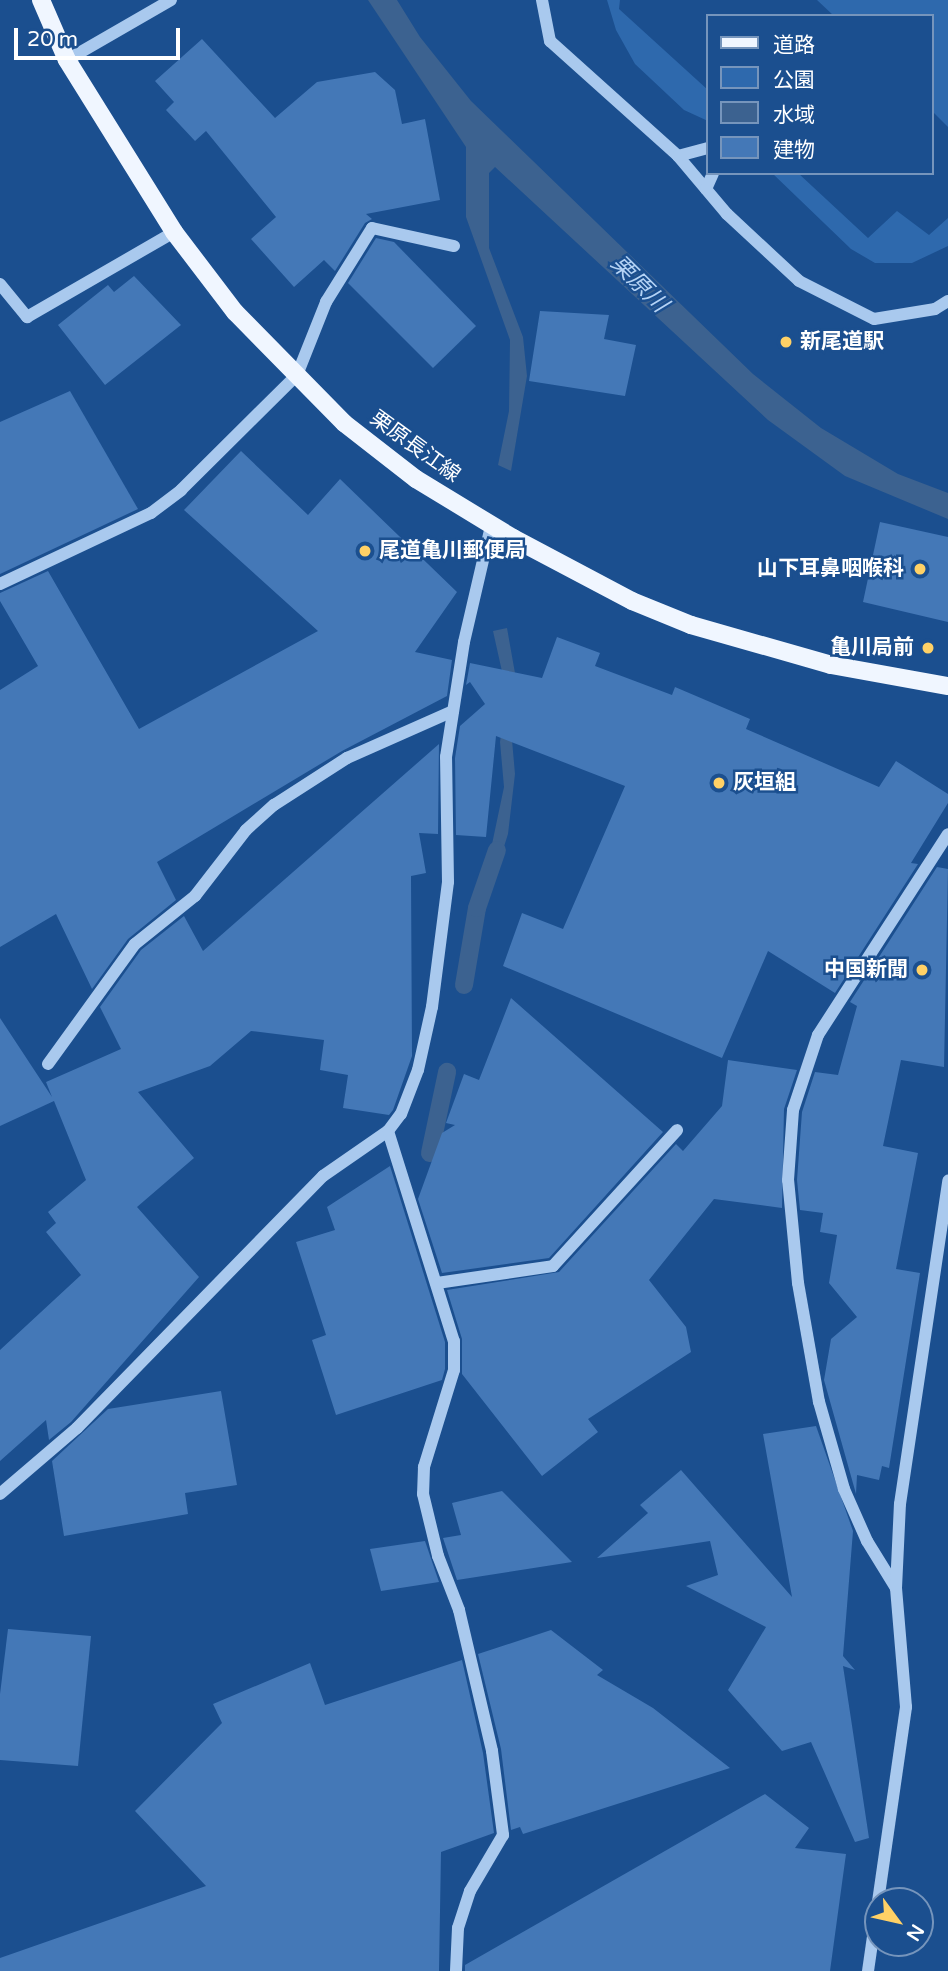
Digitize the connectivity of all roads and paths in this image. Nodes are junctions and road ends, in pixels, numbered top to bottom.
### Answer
1 (41, 0) edge
2 (171, 0) edge
3 (542, 0) edge
4 (67, 60) junction
5 (706, 149) edge
6 (678, 156) junction
7 (712, 175) edge
8 (706, 189) junction
9 (174, 232) junction
10 (454, 246) dead end
11 (0, 284) edge
12 (948, 301) edge
13 (297, 375) junction
14 (491, 526) junction
15 (0, 584) edge
16 (948, 687) edge
17 (453, 711) junction
18 (948, 834) edge
19 (48, 1064) dead end
20 (677, 1130) dead end
21 (388, 1131) junction
22 (948, 1181) edge
23 (437, 1283) junction
24 (0, 1494) edge
25 (896, 1588) junction
26 (456, 1971) edge
27 (868, 1971) edge

1 - 4 main road, 栗原長江線
2 - 4 street
3 - 6 street
4 - 9 main road, 栗原長江線
5 - 6 street
6 - 8 street
7 - 8 street
8 - 12 street
9 - 11 street
9 - 13 main road, 栗原長江線
10 - 13 street
13 - 14 main road, 栗原長江線
13 - 15 street
14 - 16 main road, 栗原長江線
14 - 17 street
17 - 19 street
17 - 21 street
18 - 25 street
20 - 23 street
21 - 23 street
21 - 24 street
22 - 25 street
23 - 26 street
25 - 27 street

